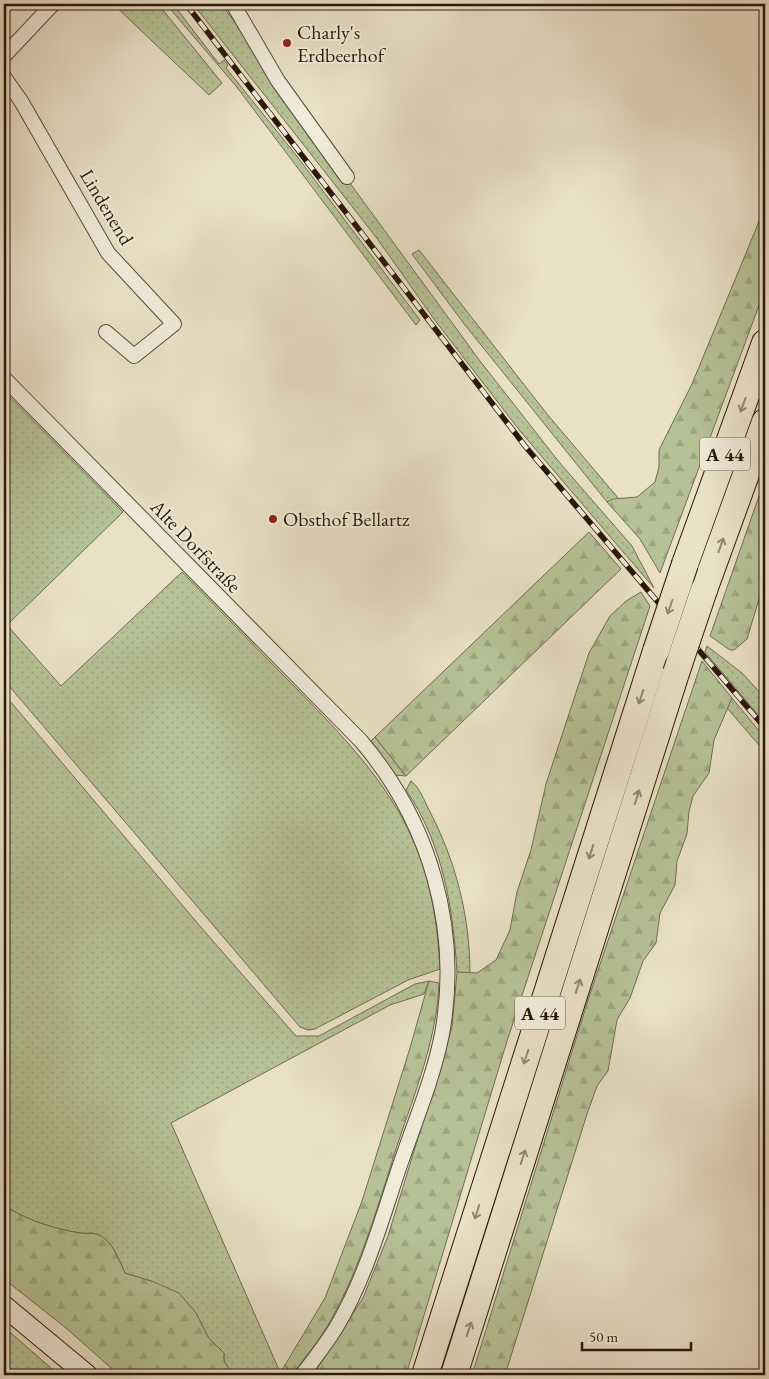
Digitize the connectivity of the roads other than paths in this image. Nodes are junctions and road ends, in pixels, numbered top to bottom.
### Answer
1 (53, 4) edge
2 (233, 4) edge
3 (4, 56) edge
4 (4, 77) edge
5 (347, 177) dead end
6 (106, 332) dead end
7 (765, 343) edge
8 (4, 378) edge
9 (765, 422) edge
10 (4, 1306) edge
11 (87, 1375) edge
12 (302, 1375) edge
13 (425, 1375) edge
14 (454, 1375) edge

1 - 3 street
2 - 5 street
4 - 6 street, Lindenend
7 -> 13 highway, A 44, bridge
8 - 12 street, Alte Dorfstraße
14 -> 9 highway, A 44, bridge
10 - 11 main road

